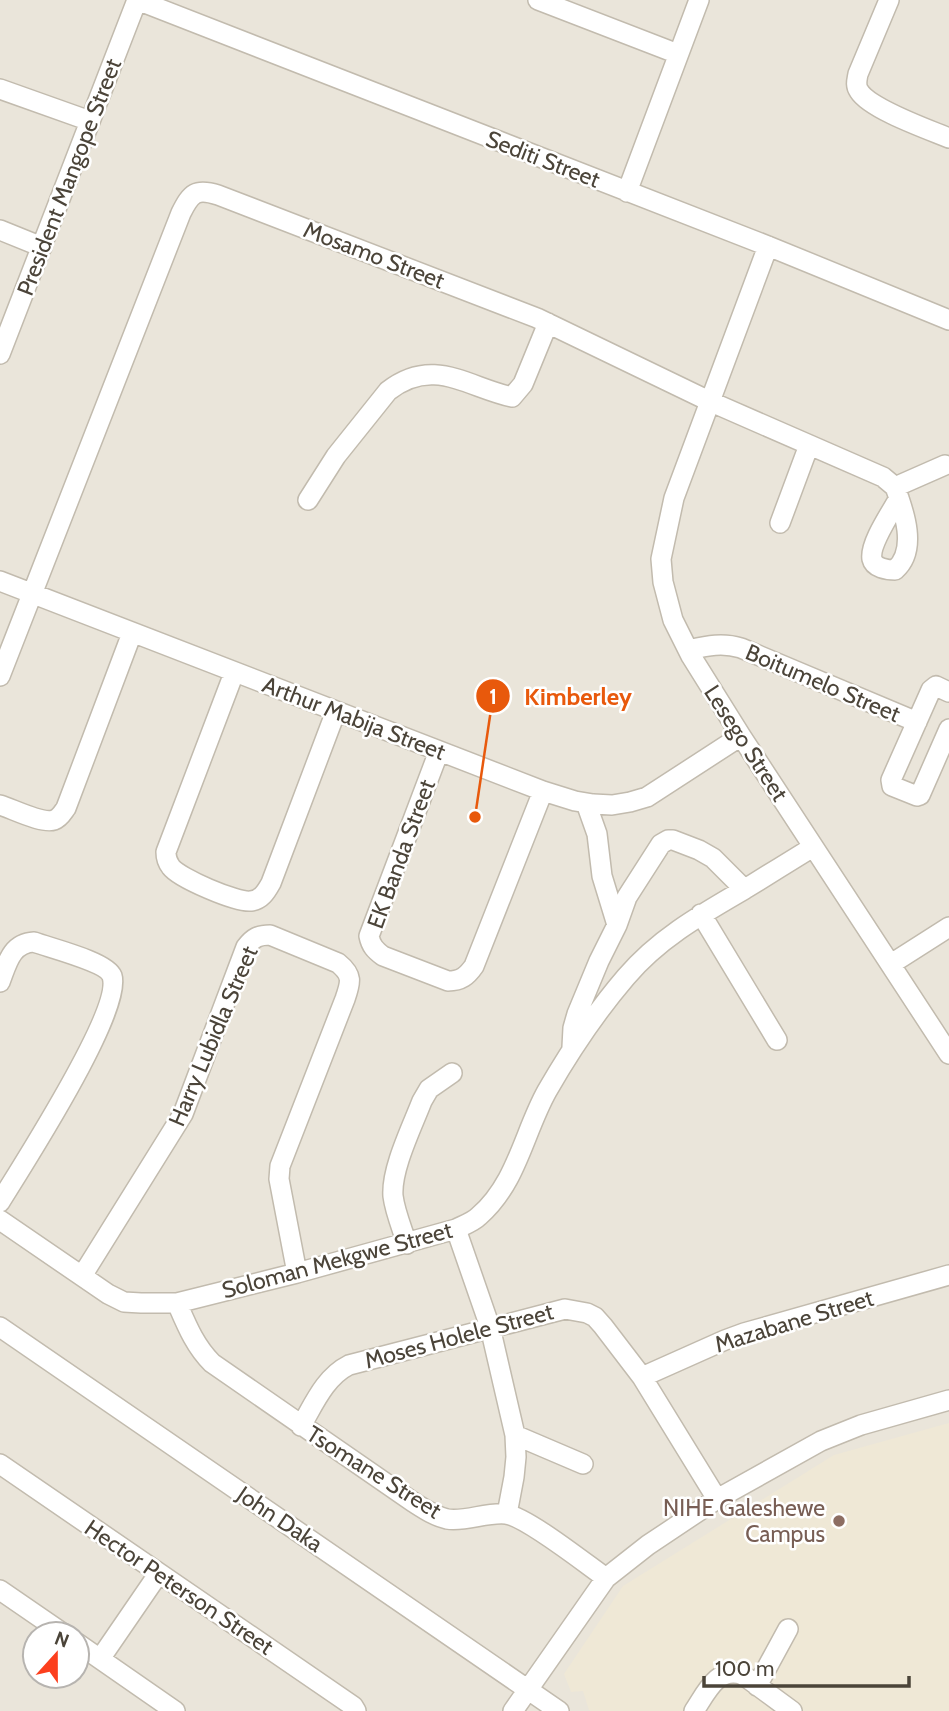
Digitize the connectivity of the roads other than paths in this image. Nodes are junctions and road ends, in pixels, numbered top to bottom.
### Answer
1 (137, 0) edge
2 (538, 0) edge
3 (699, 0) edge
4 (889, 0) edge
5 (678, 54) junction
6 (0, 89) edge
7 (90, 121) junction
8 (949, 138) edge
9 (627, 192) junction
10 (0, 230) edge
11 (768, 246) junction
12 (42, 247) junction
13 (949, 320) edge
14 (548, 323) junction
15 (0, 354) edge
16 (709, 401) junction
17 (809, 445) junction
18 (945, 465) dead end
19 (308, 500) dead end
20 (780, 523) dead end
21 (0, 582) edge
22 (31, 594) junction
23 (132, 633) junction
24 (688, 650) junction
25 (234, 673) junction
26 (0, 676) edge
27 (949, 692) edge
28 (336, 711) junction
29 (917, 722) junction
30 (949, 729) edge
31 (741, 736) junction
32 (439, 751) junction
33 (543, 791) junction
34 (586, 803) junction
35 (0, 805) edge
36 (813, 847) junction
37 (744, 889) junction
38 (701, 914) junction
39 (617, 925) junction
40 (949, 927) edge
41 (891, 964) junction
42 (0, 982) edge
43 (777, 1040) dead end
44 (572, 1048) junction
45 (949, 1054) edge
46 (452, 1073) dead end
47 (0, 1202) edge
48 (0, 1220) edge
49 (456, 1229) junction
50 (407, 1244) junction
51 (297, 1273) junction
52 (949, 1275) edge
53 (82, 1276) junction
54 (177, 1303) junction
55 (0, 1327) edge
56 (490, 1327) junction
57 (642, 1377) junction
58 (949, 1400) edge
59 (301, 1426) junction
60 (515, 1435) junction
61 (0, 1464) edge
62 (583, 1464) dead end
63 (716, 1499) junction
64 (507, 1514) junction
65 (159, 1573) junction
66 (606, 1578) junction
67 (0, 1590) edge
68 (44, 1620) edge
69 (788, 1629) dead end
70 (91, 1653) edge
71 (100, 1659) junction
72 (757, 1686) junction
73 (528, 1689) junction
74 (175, 1711) edge
75 (356, 1711) edge
76 (513, 1711) edge
77 (559, 1711) edge
78 (694, 1711) edge
79 (792, 1711) edge

1 - 7 street, President Mangope Street
1 - 9 street, Sediti Street
2 - 5 street
3 - 5 street
4 - 8 street
5 - 9 street
6 - 7 street
7 - 12 street, President Mangope Street
9 - 11 street, Sediti Street
10 - 12 street
11 - 13 street, Sediti Street
11 - 16 street, Lesego Street
12 - 15 street, President Mangope Street
14 - 16 street, Mosamo Street
14 - 19 street
14 - 22 street, Mosamo Street
16 - 17 street, Mosamo Street
16 - 24 street, Lesego Street
17 - 18 street, Mosamo Street
17 - 20 street
21 - 22 street, Arthur Mabija Street
22 - 23 street, Arthur Mabija Street
22 - 26 street
23 - 25 street, Arthur Mabija Street
23 - 35 street
24 - 29 street, Boitumelo Street
24 - 31 street, Lesego Street
25 - 28 street, Arthur Mabija Street
25 - 28 street
27 - 29 street, Boitumelo Street
28 - 32 street, Arthur Mabija Street
29 - 30 street, Boitumelo Street
31 - 34 street, Arthur Mabija Street
31 - 36 street, Lesego Street
32 - 33 street, Arthur Mabija Street
32 - 33 street, EK Banda Street
33 - 34 street, Arthur Mabija Street
34 - 39 street
36 - 37 street, Soloman Mekgwe Street
36 - 41 street, Lesego Street
37 - 38 street, Soloman Mekgwe Street
37 - 39 street
38 - 43 street
38 - 44 street, Soloman Mekgwe Street
39 - 44 street
40 - 41 street
41 - 45 street, Lesego Street
42 - 47 street
44 - 49 street, Soloman Mekgwe Street
46 - 50 street
48 - 53 street, Soloman Mekgwe Street
49 - 50 street, Soloman Mekgwe Street
49 - 56 street
50 - 51 street, Soloman Mekgwe Street
51 - 53 street, Harry Lubidla Street
51 - 54 street, Soloman Mekgwe Street
52 - 57 street, Mazabane Street
53 - 54 street, Soloman Mekgwe Street
54 - 59 street, Tsomane Street
55 - 73 street, John Daka
56 - 57 street, Moses Holele Street
56 - 59 street, Moses Holele Street
56 - 60 street
57 - 63 street, Moses Holele Street
58 - 63 street
59 - 64 street, Tsomane Street
60 - 62 street
60 - 64 street
61 - 65 street, Hector Peterson Street
63 - 66 street
64 - 66 street
65 - 71 street
65 - 75 street, Hector Peterson Street
66 - 73 street
67 - 68 street
69 - 72 street
70 - 71 street
71 - 74 street
72 - 78 street
72 - 79 street
73 - 76 street
73 - 77 street, John Daka

